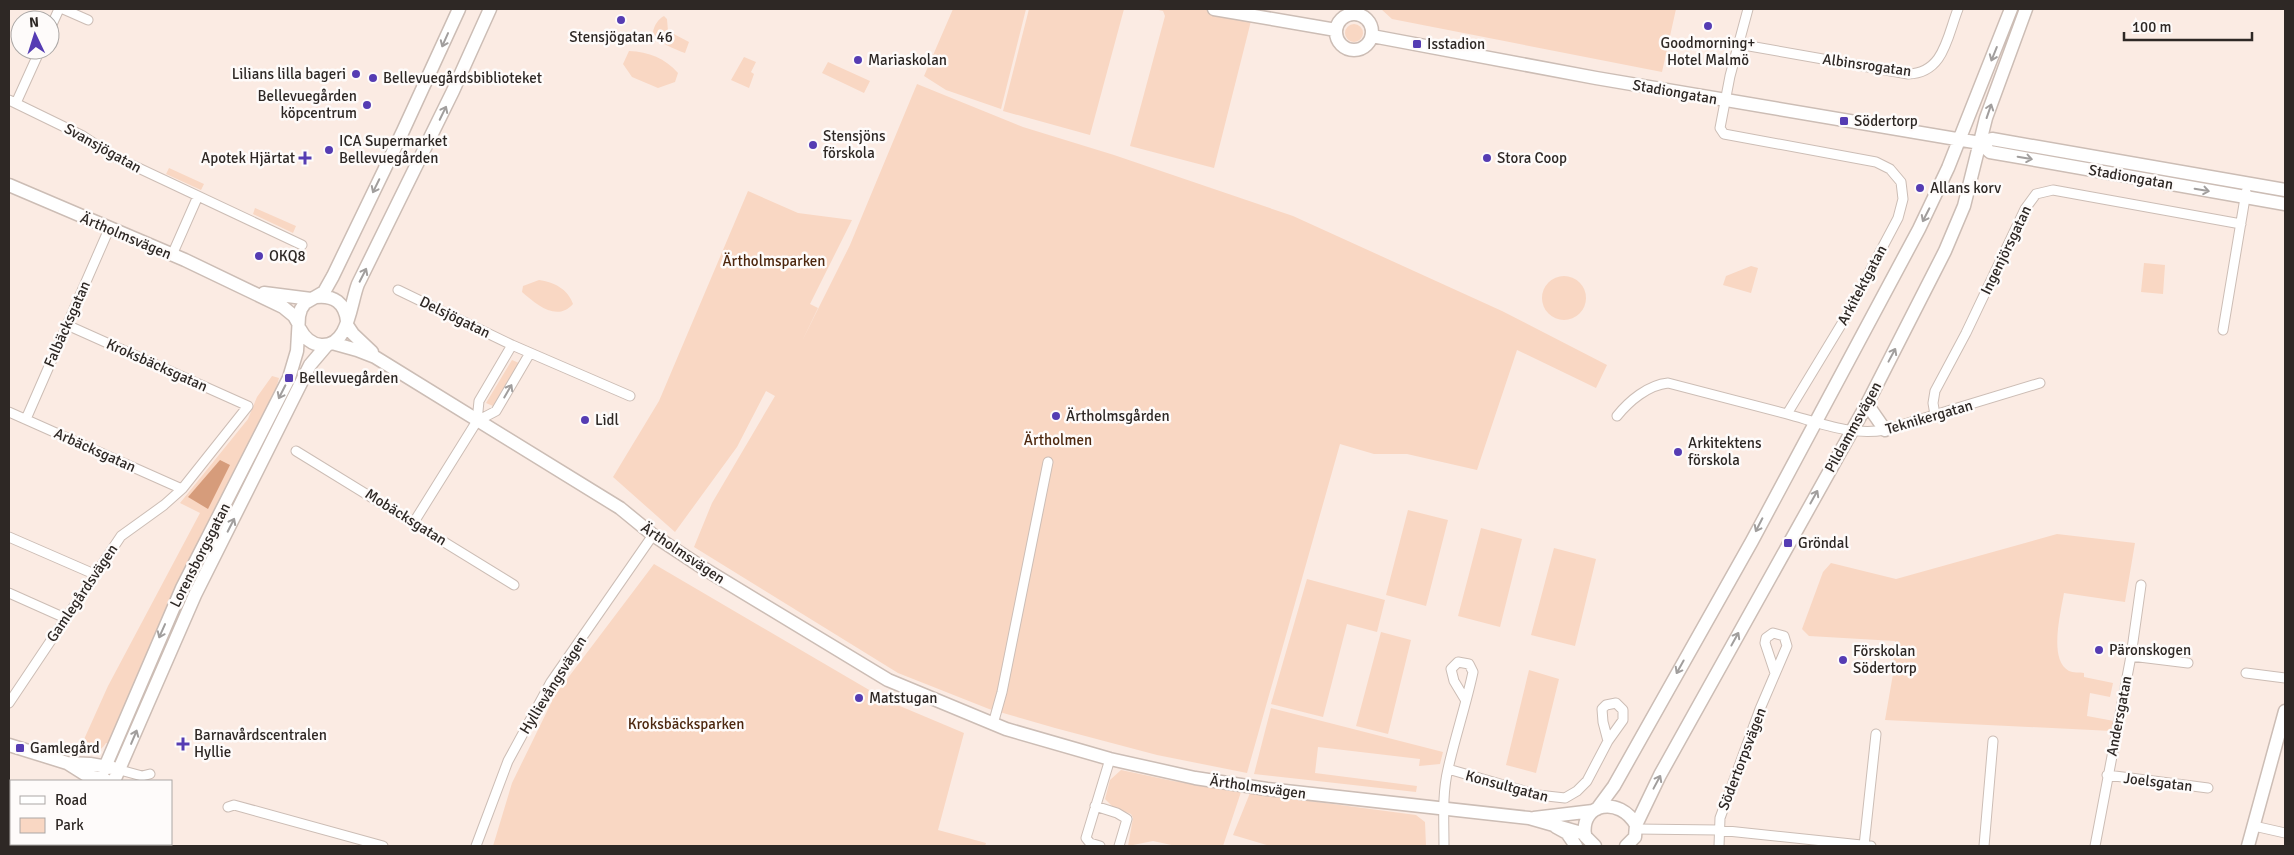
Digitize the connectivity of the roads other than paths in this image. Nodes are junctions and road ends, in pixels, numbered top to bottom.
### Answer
1 (61, 9) edge
2 (458, 9) edge
3 (490, 9) edge
4 (1214, 9) edge
5 (1748, 9) edge
6 (1958, 9) edge
7 (2011, 9) edge
8 (2026, 9) edge
9 (1357, 12) edge
10 (88, 20) dead end
11 (1336, 30) junction
12 (1372, 36) junction
13 (1738, 44) junction
14 (35, 60) edge
15 (12, 101) edge
16 (1725, 101) junction
17 (1960, 139) junction
18 (1980, 143) junction
19 (2001, 154) junction
20 (1973, 175) junction
21 (2248, 184) junction
22 (9, 185) edge
23 (2285, 190) edge
24 (198, 196) junction
25 (2245, 198) junction
26 (2285, 204) edge
27 (2241, 224) junction
28 (109, 229) junction
29 (302, 245) dead end
30 (172, 255) junction
31 (243, 288) junction
32 (398, 290) dead end
33 (314, 298) junction
34 (347, 323) junction
35 (67, 325) junction
36 (299, 326) junction
37 (2223, 330) dead end
38 (329, 344) junction
39 (512, 345) junction
40 (530, 353) junction
41 (384, 363) junction
42 (2040, 384) dead end
43 (630, 396) dead end
44 (1867, 404) junction
45 (248, 406) joint
46 (9, 412) edge
47 (1787, 414) junction
48 (1935, 415) junction
49 (1617, 416) dead end
50 (26, 419) junction
51 (477, 421) junction
52 (1814, 422) junction
53 (1885, 430) junction
54 (1850, 432) junction
55 (296, 451) dead end
56 (1048, 462) dead end
57 (182, 489) junction
58 (414, 522) junction
59 (653, 535) junction
60 (9, 537) edge
61 (94, 574) junction
62 (514, 585) dead end
63 (2141, 585) dead end
64 (9, 593) edge
65 (65, 618) junction
66 (2131, 656) junction
67 (2188, 663) dead end
68 (2246, 673) dead end
69 (1775, 674) dead end
70 (2285, 678) edge
71 (10, 697) edge
72 (1466, 701) dead end
73 (2285, 712) edge
74 (993, 724) junction
75 (1876, 734) dead end
76 (1608, 741) dead end
77 (1993, 741) dead end
78 (9, 745) edge
79 (1110, 759) junction
80 (67, 763) junction
81 (106, 766) junction
82 (1448, 769) junction
83 (2107, 775) junction
84 (109, 779) edge
85 (144, 780) edge
86 (2208, 788) dead end
87 (228, 806) dead end
88 (1095, 806) junction
89 (1445, 809) junction
90 (1595, 810) junction
91 (1529, 818) junction
92 (1554, 826) junction
93 (2254, 826) junction
94 (1636, 827) junction
95 (1718, 830) junction
96 (2285, 833) edge
97 (1584, 839) edge
98 (383, 846) edge
99 (476, 846) edge
100 (1100, 846) edge
101 (1119, 846) edge
102 (1444, 846) edge
103 (1576, 846) edge
104 (1595, 846) edge
105 (1626, 846) edge
106 (1719, 846) edge
107 (1868, 846) edge
108 (1984, 846) edge
109 (2095, 846) edge
110 (2248, 846) edge

1 - 10 street
2 -> 33 main road, Lorensborgsgatan
34 -> 3 main road, Lorensborgsgatan
4 - 11 main road
5 - 13 street, Arkitektgatan
6 - 13 street, Albinsrogatan
7 -> 17 main road
18 -> 8 main road, Pildammsvägen
9 - 11 main road
9 - 12 main road
11 - 12 main road
12 - 16 main road, Stadiongatan
13 - 16 street, Arkitektgatan
14 - 15 street
15 - 24 street, Svansjögatan
16 - 17 main road, Stadiongatan
16 - 47 street, Arkitektgatan
17 - 18 main road, Stadiongatan
17 -> 52 main road
18 - 19 main road, Stadiongatan
18 - 20 main road, Pildammsvägen
18 - 21 main road, Stadiongatan
19 - 20 main road
19 -> 25 main road, Stadiongatan
44 -> 20 main road, Pildammsvägen
21 - 23 main road, Stadiongatan
21 - 25 street
22 - 28 main road, Ärtholmsvägen
24 - 29 street, Svansjögatan
24 - 30 street
25 - 26 main road, Stadiongatan
25 - 27 street
27 - 37 street
27 - 48 street, Ingenjörsgatan
28 - 30 main road, Ärtholmsvägen
28 - 35 street, Falbäcksgatan
30 - 31 main road, Ärtholmsvägen
31 - 33 main road, Ärtholmsvägen
31 - 36 main road, Ärtholmsvägen
32 - 39 street, Delsjögatan
33 - 34 main road
33 - 36 main road, Lorensborgsgatan
34 - 38 main road, Lorensborgsgatan
34 - 41 main road, Ärtholmsvägen
35 - 45 street, Kroksbäcksgatan
35 - 50 street, Falbäcksgatan
36 - 38 main road
36 -> 81 main road, Lorensborgsgatan
38 - 41 main road, Ärtholmsvägen
84 -> 38 main road, Lorensborgsgatan
39 - 40 street, Delsjögatan
39 - 51 street
40 - 43 street, Delsjögatan
51 -> 40 street
41 - 51 main road, Ärtholmsvägen
42 - 48 street, Teknikergatan
44 - 53 main road
44 - 54 main road, Pildammsvägen
45 - 57 street, Gamlegårdsvägen
46 - 50 street, Arbäcksgatan
47 - 49 street
47 - 52 street, Teknikergatan
48 - 53 street, Teknikergatan
50 - 57 street, Arbäcksgatan
51 - 58 street
51 - 59 main road, Ärtholmsvägen
52 - 54 street, Teknikergatan
52 -> 90 main road
53 - 54 street, Teknikergatan
94 -> 54 main road, Pildammsvägen
55 - 58 street, Mobäcksgatan
56 - 74 street
57 - 61 street, Gamlegårdsvägen
58 - 62 street, Mobäcksgatan
59 - 74 main road, Ärtholmsvägen
59 - 99 street, Hyllievångsvägen
60 - 61 street
61 - 65 street, Gamlegårdsvägen
63 - 66 street, Andersgatan
64 - 65 street
65 - 71 street, Gamlegårdsvägen
66 - 67 street
66 - 83 street, Andersgatan
68 - 70 street
69 - 95 street, Södertorpsvägen
72 - 82 street, Konsultgatan
73 - 93 main road
74 - 79 main road, Ärtholmsvägen
75 - 107 street
76 - 82 street, Konsultgatan
77 - 108 street
78 - 80 main road
79 - 88 street
79 - 89 main road, Ärtholmsvägen
80 - 81 main road
80 - 84 main road
81 - 84 main road, Lorensborgsgatan
82 - 89 street
83 - 86 street, Joelsgatan
83 - 109 street, Andersgatan
84 - 85 street
87 - 98 street
88 - 100 street
88 - 101 street
89 - 91 main road, Ärtholmsvägen
89 - 102 street
90 - 91 main road, Ärtholmsvägen
90 - 94 main road, Ärtholmsvägen
90 - 97 main road
91 - 92 main road, Ärtholmsvägen
92 - 97 main road, Ärtholmsvägen
92 - 103 main road
93 - 96 street
93 - 110 main road
94 - 95 street
94 - 105 main road
95 - 106 street, Södertorpsvägen
95 - 107 street
97 - 104 main road, Ärtholmsvägen

